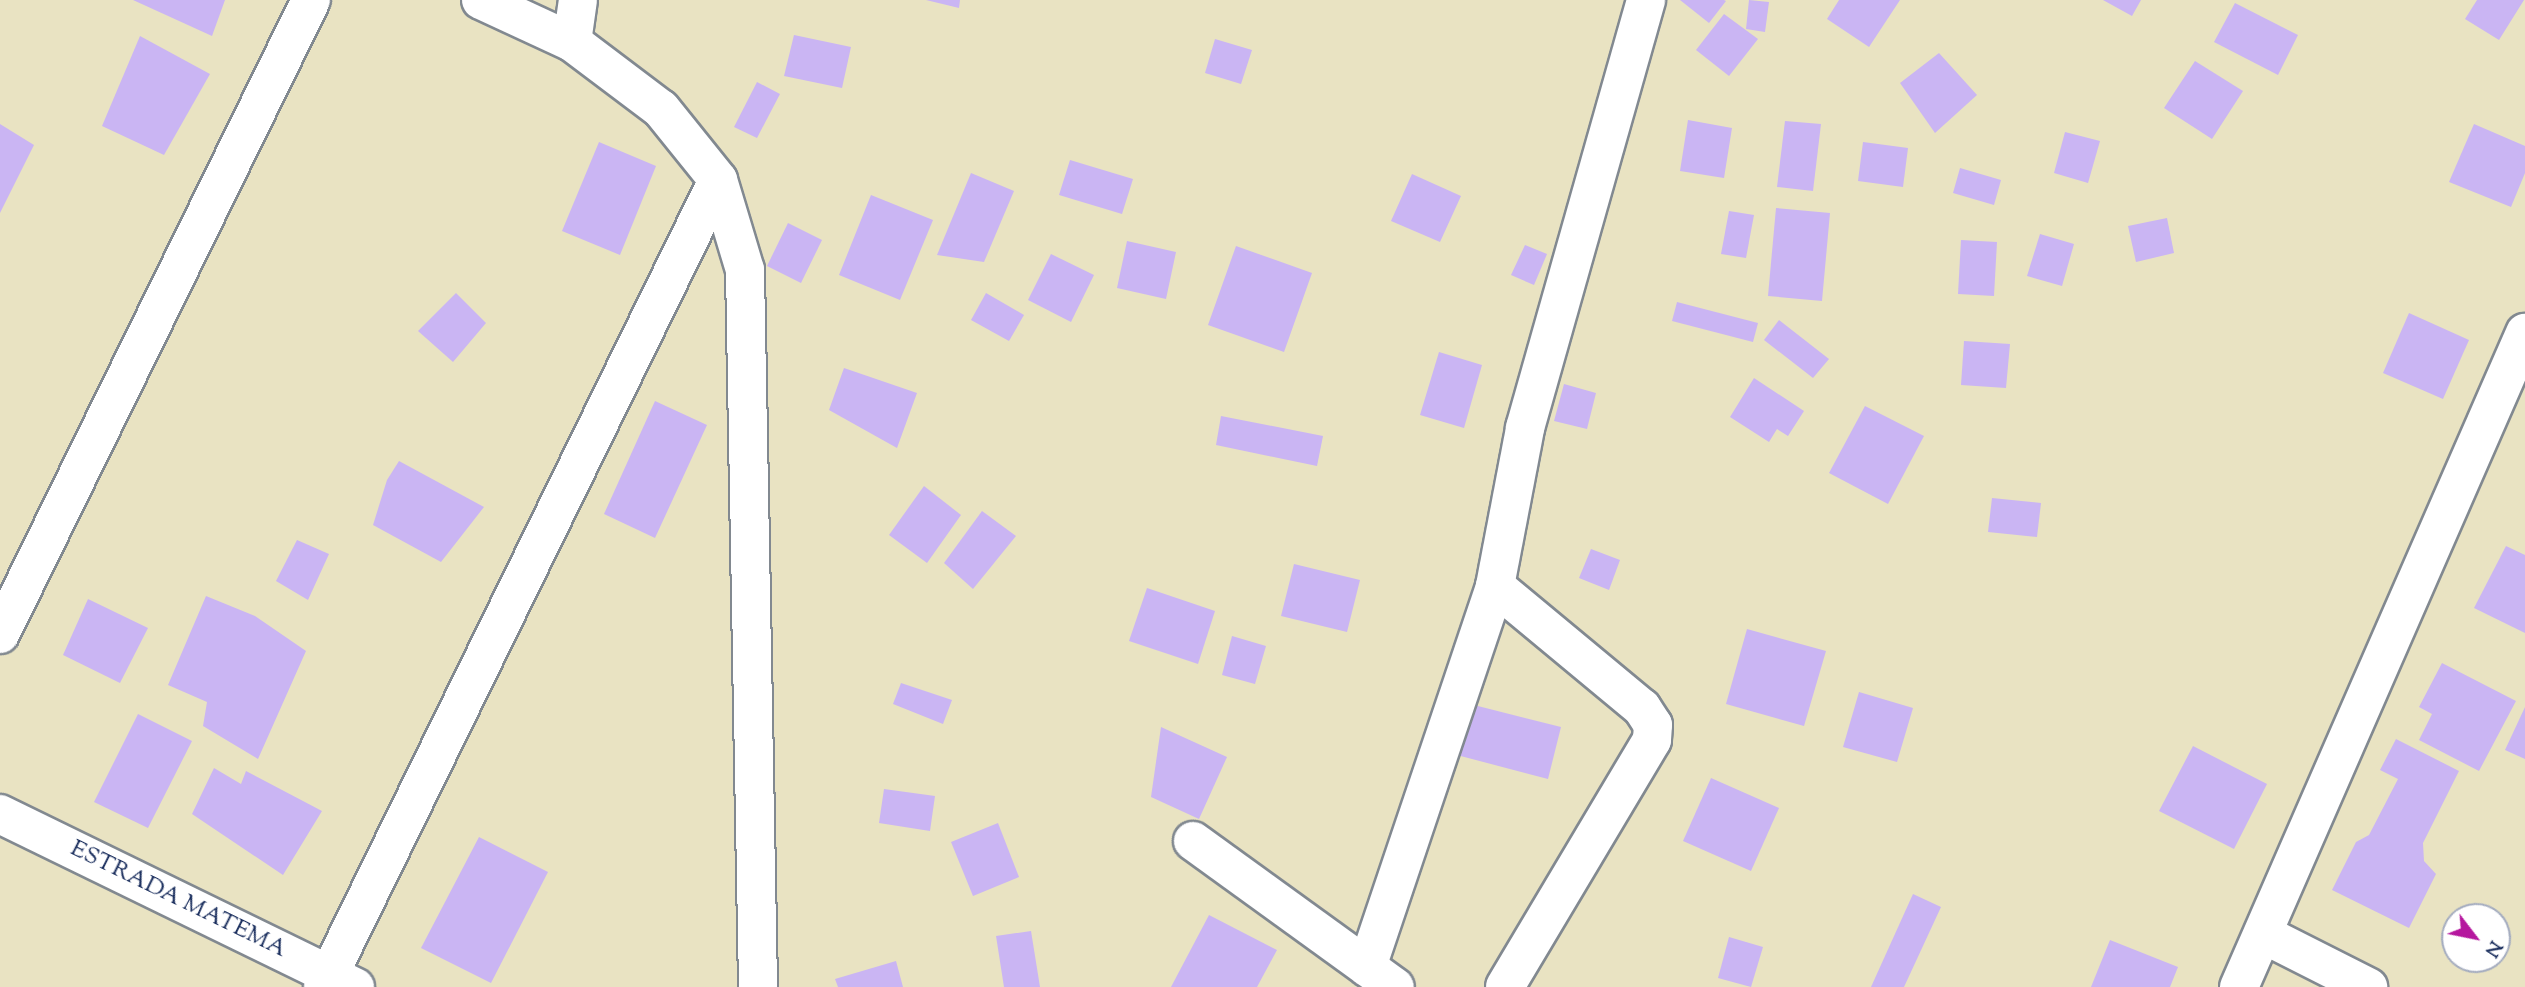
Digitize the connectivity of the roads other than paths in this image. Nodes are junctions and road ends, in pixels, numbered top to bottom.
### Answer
1 (311, 0) edge
2 (481, 0) edge
3 (578, 0) edge
4 (1646, 0) edge
5 (572, 42) junction
6 (718, 180) junction
7 (2525, 333) edge
8 (1495, 586) junction
9 (0, 634) edge
10 (0, 814) edge
11 (1193, 841) dead end
12 (2263, 933) junction
13 (1381, 977) edge
14 (336, 982) edge
15 (758, 987) edge
16 (1505, 987) edge
17 (2239, 987) edge
18 (2368, 987) edge

1 - 9 street
2 - 5 street
3 - 5 street
4 - 8 street
5 - 6 street
6 - 14 street
6 - 15 street
7 - 12 street
8 - 13 street
8 - 16 street
10 - 14 street, ESTRADA MATEMA
11 - 13 street
12 - 17 street
12 - 18 street

